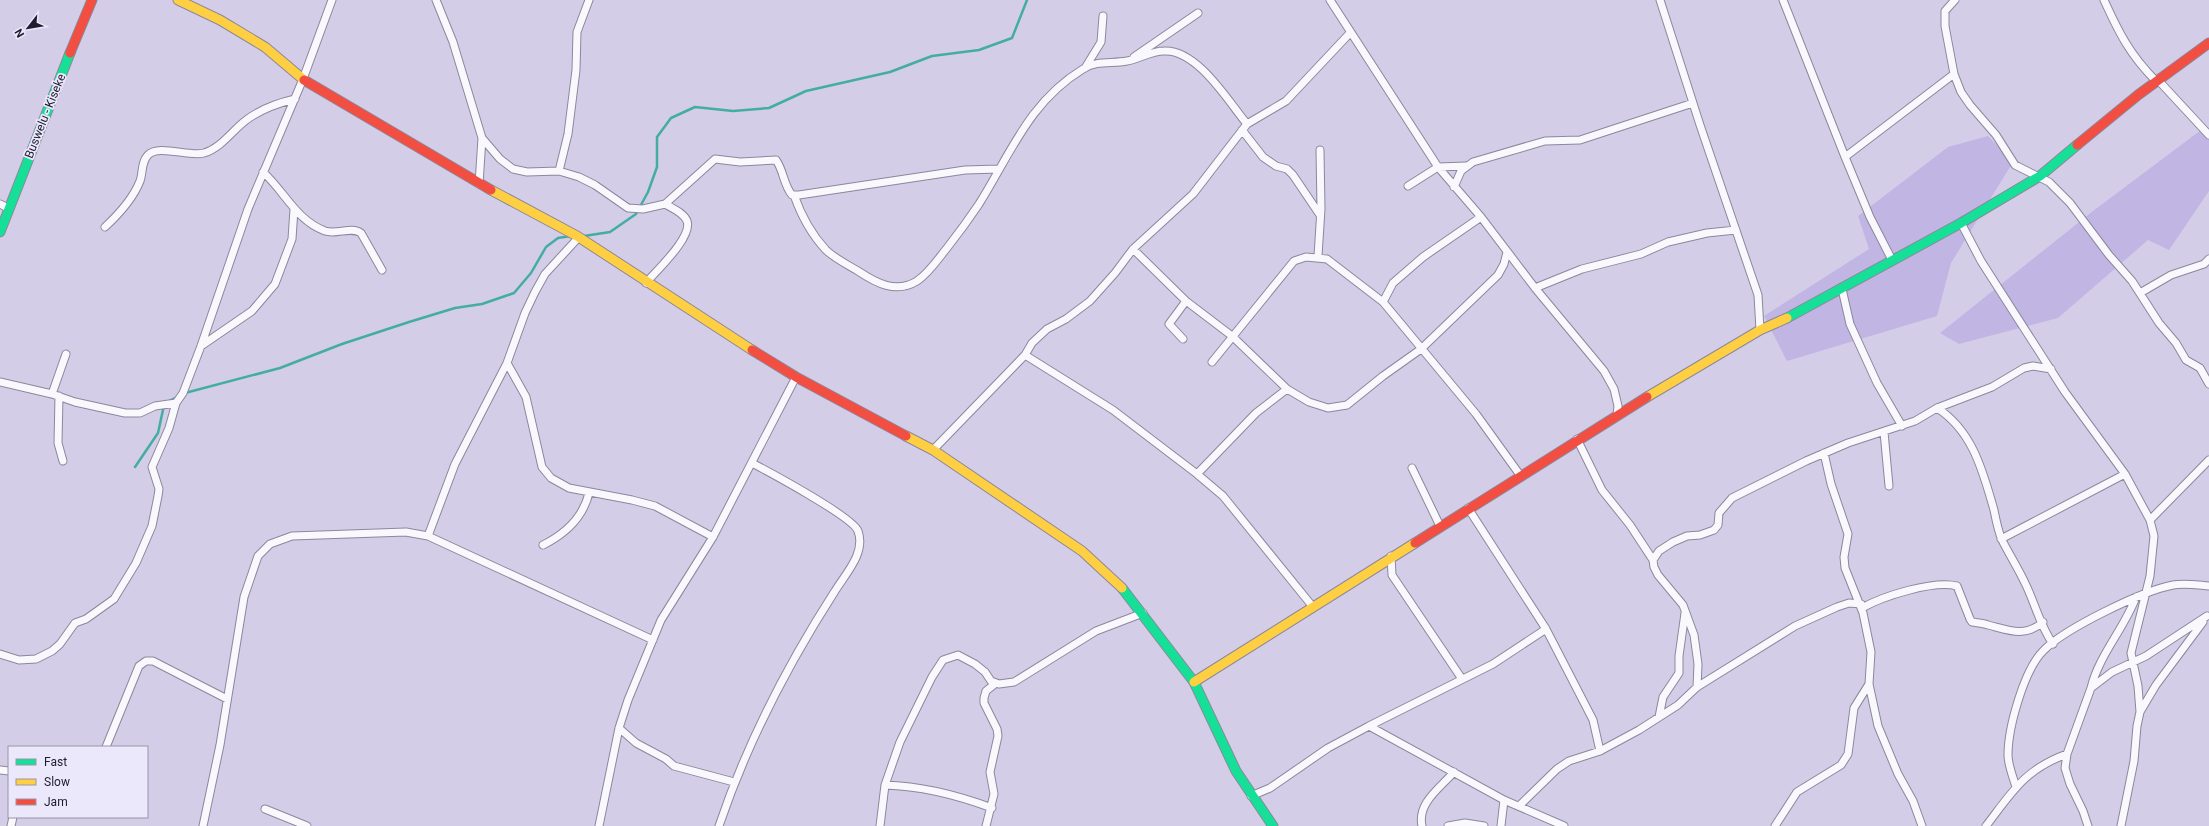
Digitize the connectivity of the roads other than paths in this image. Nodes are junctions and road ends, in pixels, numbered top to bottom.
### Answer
1 (92, 0) edge
2 (178, 0) edge
3 (332, 0) edge
4 (436, 0) edge
5 (589, 0) edge
6 (1330, 0) edge
7 (1660, 0) edge
8 (1783, 0) edge
9 (2104, 0) edge
10 (1950, 2) edge
11 (1198, 14) dead end
12 (1103, 16) dead end
13 (1350, 33) junction
14 (2209, 43) edge
15 (1128, 61) junction
16 (1085, 68) junction
17 (1954, 74) junction
18 (303, 78) junction
19 (2157, 81) junction
20 (294, 99) junction
21 (1693, 102) junction
22 (1245, 127) junction
23 (2209, 135) edge
24 (482, 138) junction
25 (1320, 150) dead end
26 (1845, 157) junction
27 (1466, 166) junction
28 (1438, 167) junction
29 (999, 169) junction
30 (263, 172) junction
31 (559, 172) junction
32 (2040, 176) junction
33 (479, 184) junction
34 (1408, 186) dead end
35 (1454, 187) junction
36 (794, 195) junction
37 (665, 204) junction
38 (4, 206) edge
39 (294, 209) junction
40 (1320, 215) junction
41 (1481, 217) junction
42 (1961, 223) junction
43 (105, 227) dead end
44 (1736, 230) junction
45 (0, 232) edge
46 (581, 239) junction
47 (1133, 248) junction
48 (1508, 252) junction
49 (1318, 256) junction
50 (1892, 260) junction
51 (2209, 260) edge
52 (382, 270) dead end
53 (646, 283) junction
54 (1535, 288) junction
55 (1842, 289) junction
56 (2140, 293) junction
57 (1186, 301) junction
58 (1383, 302) junction
59 (1760, 330) junction
60 (1232, 336) junction
61 (1183, 339) dead end
62 (201, 346) junction
63 (1421, 349) junction
64 (66, 354) dead end
65 (1025, 355) junction
66 (1212, 362) dead end
67 (507, 363) junction
68 (2051, 369) junction
69 (796, 377) junction
70 (0, 382) edge
71 (2209, 384) edge
72 (1287, 389) junction
73 (56, 395) junction
74 (176, 403) junction
75 (1938, 408) junction
76 (1617, 415) junction
77 (1902, 426) junction
78 (1884, 432) junction
79 (1577, 439) junction
80 (933, 450) junction
81 (1824, 453) junction
82 (2209, 460) edge
83 (63, 461) dead end
84 (752, 463) junction
85 (1412, 468) dead end
86 (1197, 474) junction
87 (2125, 474) junction
88 (1520, 475) junction
89 (1889, 486) dead end
90 (589, 493) junction
91 (1468, 508) junction
92 (2150, 520) junction
93 (1440, 526) junction
94 (428, 536) junction
95 (713, 537) junction
96 (2002, 539) junction
97 (543, 545) dead end
98 (1391, 556) junction
99 (1653, 560) junction
100 (2209, 586) edge
101 (2147, 595) junction
102 (2136, 597) junction
103 (1862, 606) junction
104 (1313, 607) junction
105 (1686, 611) junction
106 (1143, 613) junction
107 (2208, 615) edge
108 (2043, 622) junction
109 (1546, 629) junction
110 (653, 640) junction
111 (2053, 644) junction
112 (0, 654) edge
113 (2133, 663) junction
114 (1462, 678) junction
115 (1194, 682) junction
116 (996, 683) junction
117 (1869, 684) junction
118 (1697, 687) junction
119 (2091, 688) junction
120 (226, 698) junction
121 (2140, 712) junction
122 (1659, 717) junction
123 (1369, 726) junction
124 (619, 728) junction
125 (106, 746) edge
126 (1600, 752) junction
127 (2067, 754) junction
128 (1454, 772) junction
129 (734, 782) junction
130 (885, 785) junction
131 (2016, 787) junction
132 (1251, 796) junction
133 (1504, 800) junction
134 (1519, 806) junction
135 (992, 808) junction
136 (265, 809) dead end
137 (203, 826) edge
138 (307, 826) edge
139 (599, 826) edge
140 (719, 826) edge
141 (880, 826) edge
142 (986, 826) edge
143 (1273, 826) edge
144 (1422, 826) edge
145 (1448, 826) edge
146 (1484, 826) edge
147 (1501, 826) edge
148 (1564, 826) edge
149 (1775, 826) edge
150 (1922, 826) edge
151 (1986, 826) edge
152 (2088, 826) edge
153 (2121, 826) edge

1 - 38 street, Buswelu - Kiseke
2 - 18 street
3 - 18 street
4 - 24 street
5 - 31 street
6 - 13 street
7 - 21 street
8 - 26 street
9 - 19 street
10 - 17 street
11 - 15 street
12 - 16 street
13 - 22 street
13 - 28 street
14 - 19 street
15 - 16 street
15 - 22 street
16 - 29 street
17 - 26 street
17 - 32 street
18 - 20 street
18 - 33 street
19 - 23 street
19 - 32 street
20 - 30 street
20 - 43 street
21 - 27 street
21 - 44 street
22 - 40 street
22 - 47 street
24 - 31 street
24 - 33 street
25 - 40 street
26 - 50 street
27 - 28 street
27 - 35 street
28 - 34 street
28 - 35 street
29 - 36 street
29 - 36 street
30 - 39 street
30 - 62 street
31 - 37 street
32 - 42 street
32 - 56 street
33 - 46 street
35 - 41 street
36 - 37 street
37 - 53 street
38 - 45 street, Buswelu - Kiseke
39 - 52 street
39 - 62 street
40 - 49 street
41 - 48 street
41 - 58 street
42 - 50 street
42 - 68 street
44 - 54 street
44 - 59 street
46 - 53 street
46 - 67 street
47 - 57 street
47 - 65 street
48 - 54 street
48 - 63 street
49 - 58 street
49 - 60 street
50 - 55 street
51 - 56 street
53 - 69 street
54 - 76 street
55 - 59 street
55 - 77 street
56 - 71 street
57 - 60 street
57 - 61 street
58 - 63 street
59 - 76 street
60 - 66 street
60 - 72 street
62 - 74 street
63 - 72 street
63 - 88 street
64 - 73 street
65 - 80 street
65 - 86 street
67 - 90 street
67 - 94 street
68 - 75 street
68 - 87 street
69 - 80 street
69 - 84 street
70 - 73 street
72 - 86 street
73 - 74 street
73 - 83 street
74 - 112 street
75 - 77 street
75 - 96 street
76 - 79 street
77 - 78 street
78 - 81 street
78 - 89 street
79 - 88 street
79 - 99 street
80 - 106 street
81 - 99 street
81 - 103 street
82 - 92 street
84 - 95 street
84 - 129 street
85 - 93 street
86 - 104 street
87 - 92 street
87 - 96 street
88 - 91 street
90 - 95 street
90 - 97 street
91 - 93 street
91 - 109 street
92 - 101 street
93 - 98 street
94 - 110 street
94 - 120 street
95 - 110 street
96 - 108 street
98 - 104 street
98 - 114 street
99 - 105 street
100 - 101 street
101 - 102 street
101 - 113 street
102 - 111 street
102 - 119 street
103 - 108 street
103 - 117 street
103 - 118 street
104 - 115 street
105 - 118 street
105 - 122 street
106 - 115 street
106 - 116 street
107 - 113 street
107 - 121 street
108 - 111 street
109 - 114 street
109 - 126 street
110 - 124 street
111 - 131 street
113 - 119 street
113 - 121 street
114 - 123 street
115 - 132 street
116 - 130 street
116 - 135 street
117 - 149 street
117 - 150 street
118 - 122 street
119 - 127 street
120 - 125 street
120 - 137 street
121 - 153 street
122 - 126 street
123 - 128 street
123 - 132 street
124 - 129 street
124 - 139 street
126 - 134 street
127 - 131 street
127 - 152 street
128 - 133 street
128 - 144 street
129 - 140 street
130 - 135 street
130 - 141 street
131 - 151 street
132 - 143 street
133 - 134 street
133 - 147 street
134 - 148 street
135 - 142 street
136 - 138 street
145 - 146 street

